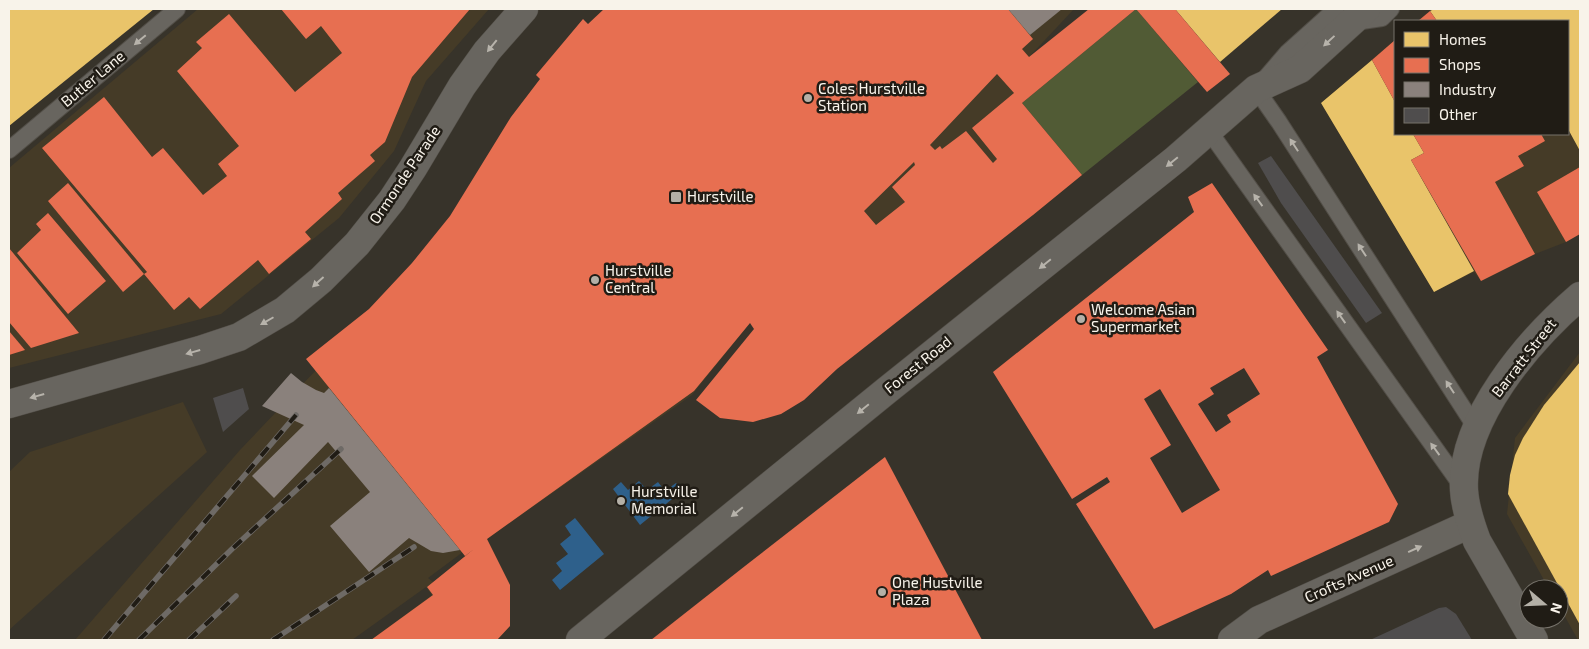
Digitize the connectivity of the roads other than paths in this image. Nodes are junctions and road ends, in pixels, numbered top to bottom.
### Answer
1 (177, 9) edge
2 (524, 9) edge
3 (1391, 9) edge
4 (1351, 13) edge
5 (1256, 89) junction
6 (1209, 131) junction
7 (9, 150) edge
8 (1580, 296) edge
9 (9, 404) edge
10 (1476, 428) junction
11 (1464, 489) junction
12 (1470, 524) junction
13 (580, 640) edge
14 (1232, 640) edge
15 (1534, 640) edge

1 -> 7 lane, Butler Lane
2 -> 9 street, Ormonde Parade
3 - 4 lane
4 - 5 street, Forest Road
5 - 6 street, Forest Road
10 -> 5 lane
11 -> 6 lane
6 -> 13 street, Forest Road
8 - 10 street, Barratt Street
10 - 11 street, Barratt Street
11 - 12 street, Barratt Street
14 -> 12 street, Crofts Avenue
12 - 15 street, Barratt Street

